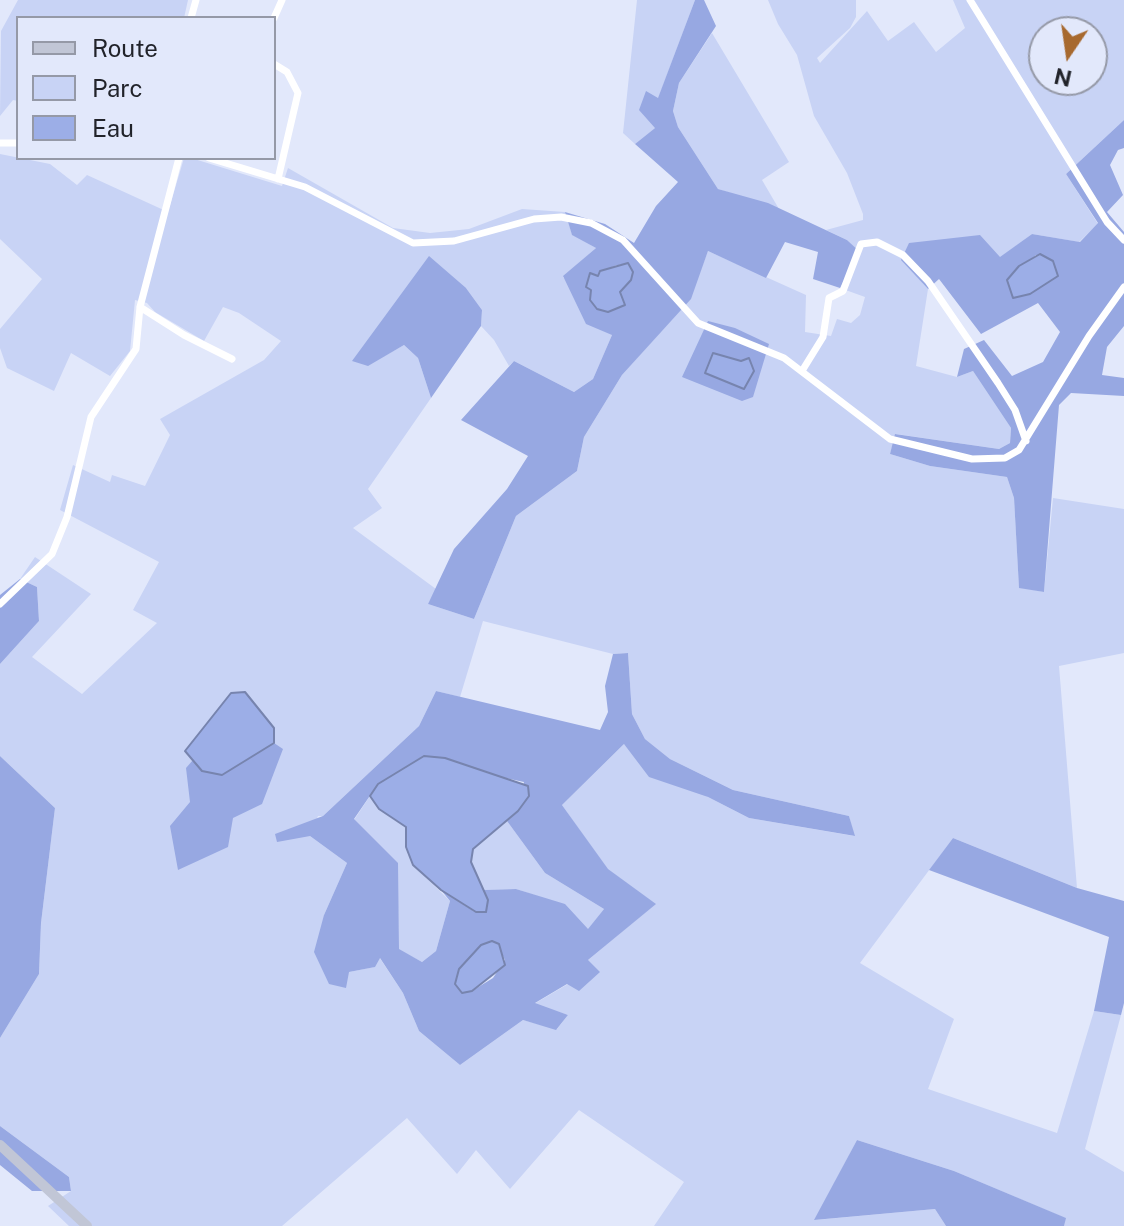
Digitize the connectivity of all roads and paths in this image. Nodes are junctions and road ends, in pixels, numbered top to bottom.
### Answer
1 (970, 0) edge
2 (276, 65) edge
3 (178, 160) edge
4 (216, 160) edge
5 (278, 179) junction
6 (1124, 240) edge
7 (1124, 287) edge
8 (140, 307) junction
9 (232, 359) dead end
10 (802, 371) junction
11 (1026, 441) junction
12 (0, 604) edge
13 (0, 1145) edge
14 (87, 1226) edge

1 - 6 street
2 - 5 street
3 - 8 street
4 - 5 street
5 - 10 street
7 - 11 street
8 - 9 street
8 - 12 street
10 - 11 street
10 - 11 street
13 - 14 main road

